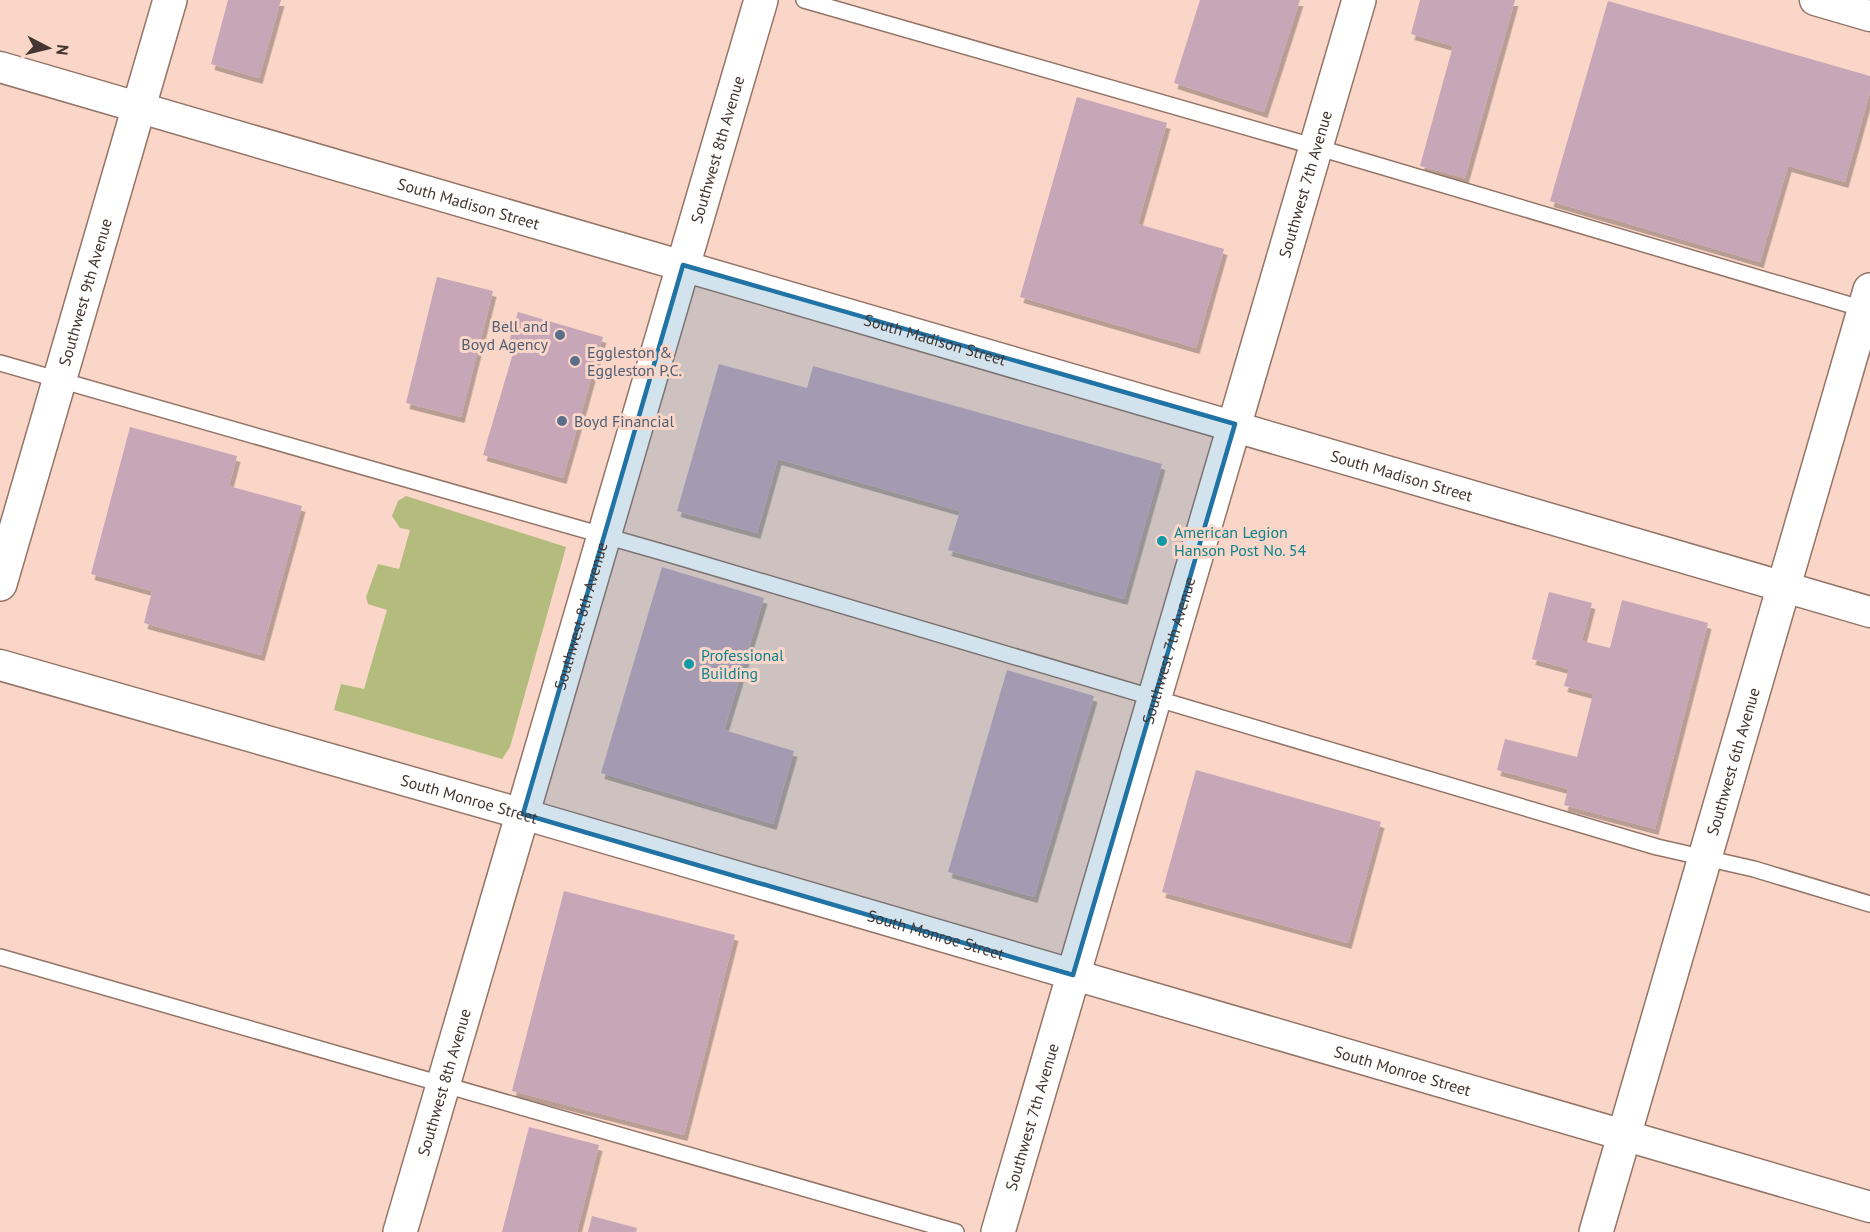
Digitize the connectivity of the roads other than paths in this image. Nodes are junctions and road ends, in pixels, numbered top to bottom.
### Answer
1 (170, 0) edge
2 (761, 0) edge
3 (804, 0) edge
4 (1359, 0) edge
5 (1815, 0) edge
6 (1870, 16) edge
7 (0, 67) edge
8 (139, 107) junction
9 (1316, 147) junction
10 (683, 265) junction
11 (1868, 303) edge
12 (0, 363) edge
13 (59, 380) junction
14 (1235, 424) junction
15 (604, 537) junction
16 (0, 584) edge
17 (1783, 586) junction
18 (1870, 612) edge
19 (0, 665) edge
20 (1155, 698) junction
21 (522, 814) junction
22 (1704, 857) junction
23 (1870, 904) edge
24 (0, 957) edge
25 (1073, 975) junction
26 (442, 1085) junction
27 (1624, 1137) junction
28 (1870, 1207) edge
29 (400, 1232) edge
30 (956, 1232) edge
31 (998, 1232) edge
32 (1596, 1232) edge

1 - 8 main road, Southwest 9th Avenue
2 - 10 main road, Southwest 8th Avenue
3 - 9 lane
4 - 9 main road, Southwest 7th Avenue
5 - 6 street
7 - 8 street, South Madison Street
8 - 10 street, South Madison Street
8 - 13 main road, Southwest 9th Avenue
9 - 11 lane
9 - 14 main road, Southwest 7th Avenue
10 - 14 street, South Madison Street
10 - 15 main road, Southwest 8th Avenue
11 - 17 main road, Southwest 6th Avenue
12 - 13 lane
13 - 15 lane
13 - 16 main road, Southwest 9th Avenue
14 - 17 street, South Madison Street
14 - 20 main road, Southwest 7th Avenue
15 - 20 lane
15 - 21 main road, Southwest 8th Avenue
17 - 18 street, South Madison Street
17 - 22 main road, Southwest 6th Avenue
19 - 21 street, South Monroe Street
20 - 22 lane
20 - 25 main road, Southwest 7th Avenue
21 - 25 street, South Monroe Street
21 - 26 main road, Southwest 8th Avenue
22 - 23 lane
22 - 27 main road, Southwest 6th Avenue
24 - 26 lane
25 - 27 street, South Monroe Street
25 - 31 main road, Southwest 7th Avenue
26 - 29 main road, Southwest 8th Avenue
26 - 30 lane
27 - 28 street, South Monroe Street
27 - 32 main road, Southwest 6th Avenue

